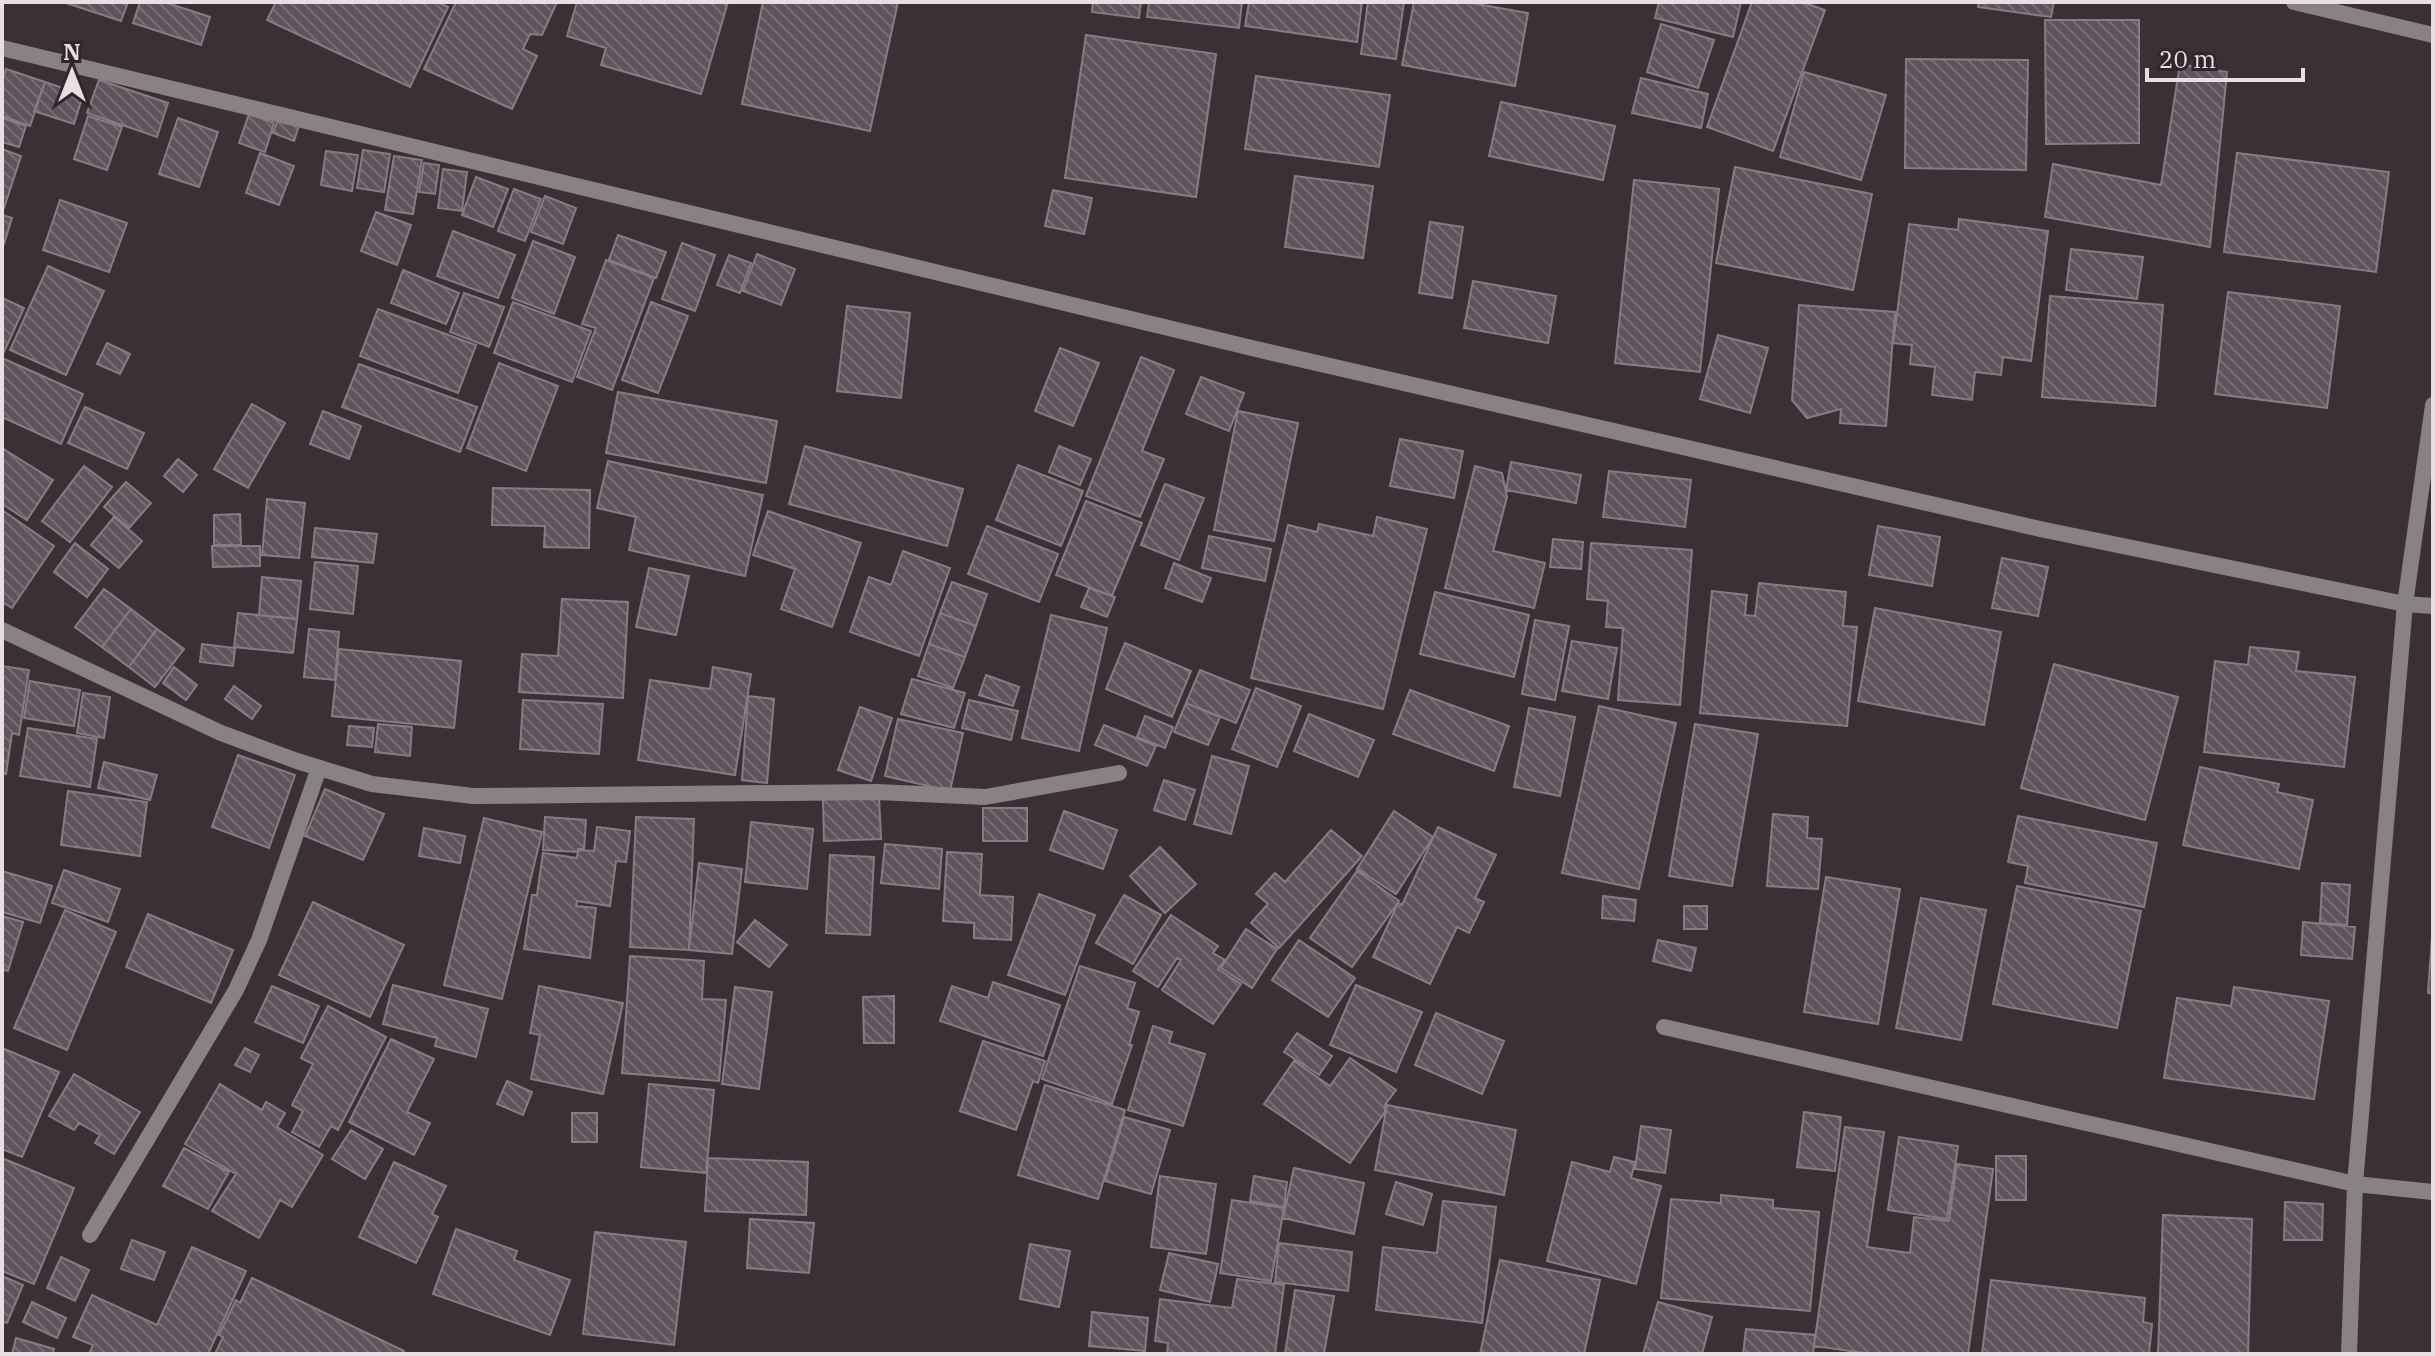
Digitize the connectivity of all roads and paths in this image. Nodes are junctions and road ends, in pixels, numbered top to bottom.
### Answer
1 (2294, 2) edge
2 (2433, 35) edge
3 (2, 48) edge
4 (2433, 405) edge
5 (2405, 604) junction
6 (2433, 606) edge
7 (2, 630) edge
8 (319, 768) junction
9 (1119, 773) dead end
10 (1664, 1027) dead end
11 (2355, 1184) junction
12 (2433, 1192) edge
13 (90, 1235) dead end
14 (2349, 1354) edge

1 - 2 street
3 - 5 street
4 - 5 street
5 - 6 street
5 - 11 street
7 - 8 street
8 - 9 street
8 - 13 street
10 - 11 street
11 - 12 street
11 - 14 street

